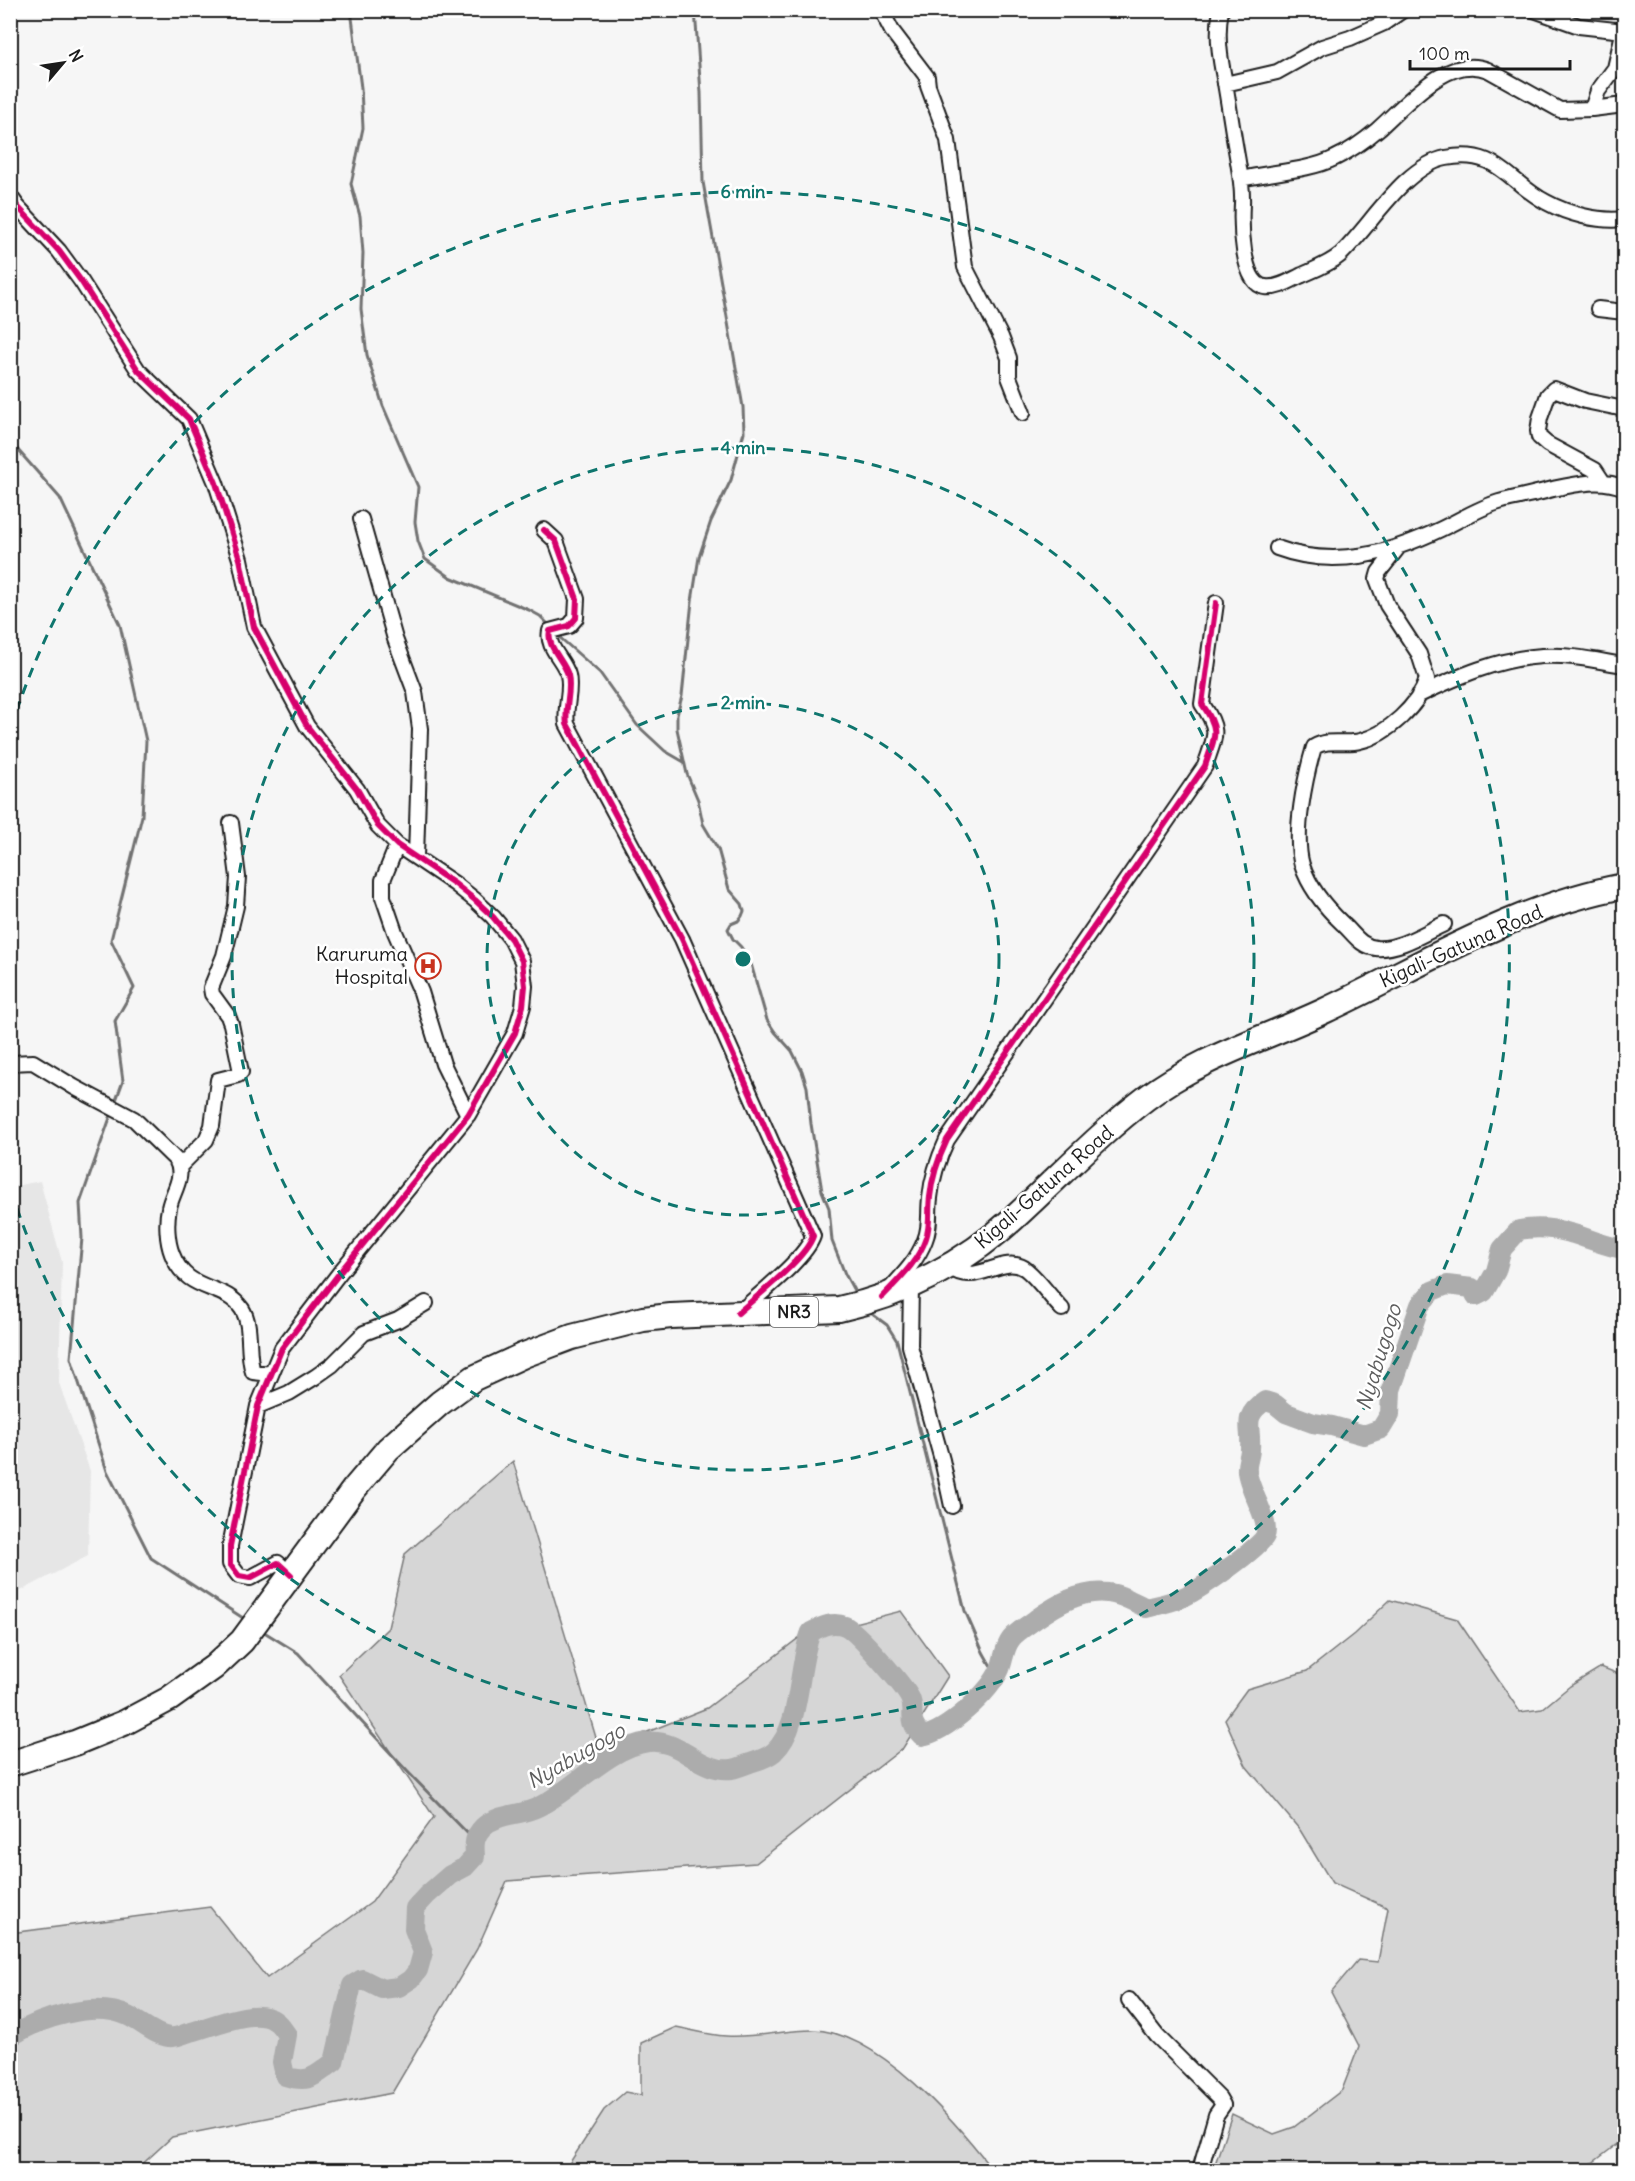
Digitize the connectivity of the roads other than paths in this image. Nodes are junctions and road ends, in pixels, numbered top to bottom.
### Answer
1 (881, 10) edge
2 (1221, 10) edge
3 (1403, 10) edge
4 (1534, 10) edge
5 (1624, 30) edge
6 (1225, 84) junction
7 (1624, 105) edge
8 (1592, 110) junction
9 (1241, 178) junction
10 (10, 196) edge
11 (1624, 219) edge
12 (1598, 309) dead end
13 (1624, 312) edge
14 (1624, 409) edge
15 (1023, 412) dead end
16 (1603, 482) junction
17 (1624, 489) edge
18 (361, 519) dead end
19 (544, 530) dead end
20 (1277, 548) dead end
21 (1396, 549) junction
22 (1216, 603) dead end
23 (1624, 665) edge
24 (1419, 695) junction
25 (231, 823) dead end
26 (397, 845) junction
27 (416, 857) junction
28 (1624, 886) edge
29 (1444, 924) dead end
30 (10, 1063) edge
31 (468, 1115) junction
32 (180, 1166) junction
33 (949, 1267) junction
34 (911, 1286) junction
35 (882, 1298) junction
36 (426, 1303) dead end
37 (1062, 1309) dead end
38 (738, 1313) junction
39 (271, 1374) junction
40 (258, 1406) junction
41 (952, 1506) dead end
42 (291, 1575) junction
43 (10, 1764) edge
44 (1129, 2000) dead end
45 (1200, 2170) edge

1 - 15 street
2 - 6 street
3 - 6 street
4 - 5 street
5 - 8 street
6 - 9 street
7 - 8 street
8 - 9 street
9 - 11 street
10 - 26 street
12 - 13 street
14 - 16 street
16 - 17 street
16 - 21 street
18 - 27 street
19 - 38 street
20 - 21 street
21 - 24 street
22 - 35 street
23 - 24 street
24 - 29 street
25 - 32 street
26 - 27 street
26 - 31 street
27 - 31 street
28 - 33 highway, Kigali-Gatuna Road / NR3
30 - 32 street
31 - 39 street
32 - 39 street
33 - 34 highway, Kigali-Gatuna Road / NR3
33 - 37 street
34 - 35 highway, Kigali-Gatuna Road / NR3
34 - 41 street
35 - 38 highway, Kigali-Gatuna Road / NR3
36 - 40 street
38 - 42 highway, Kigali-Gatuna Road / NR3
39 - 40 street
40 - 42 street
42 - 43 highway, Kigali-Gatuna Road / NR3
44 - 45 street

